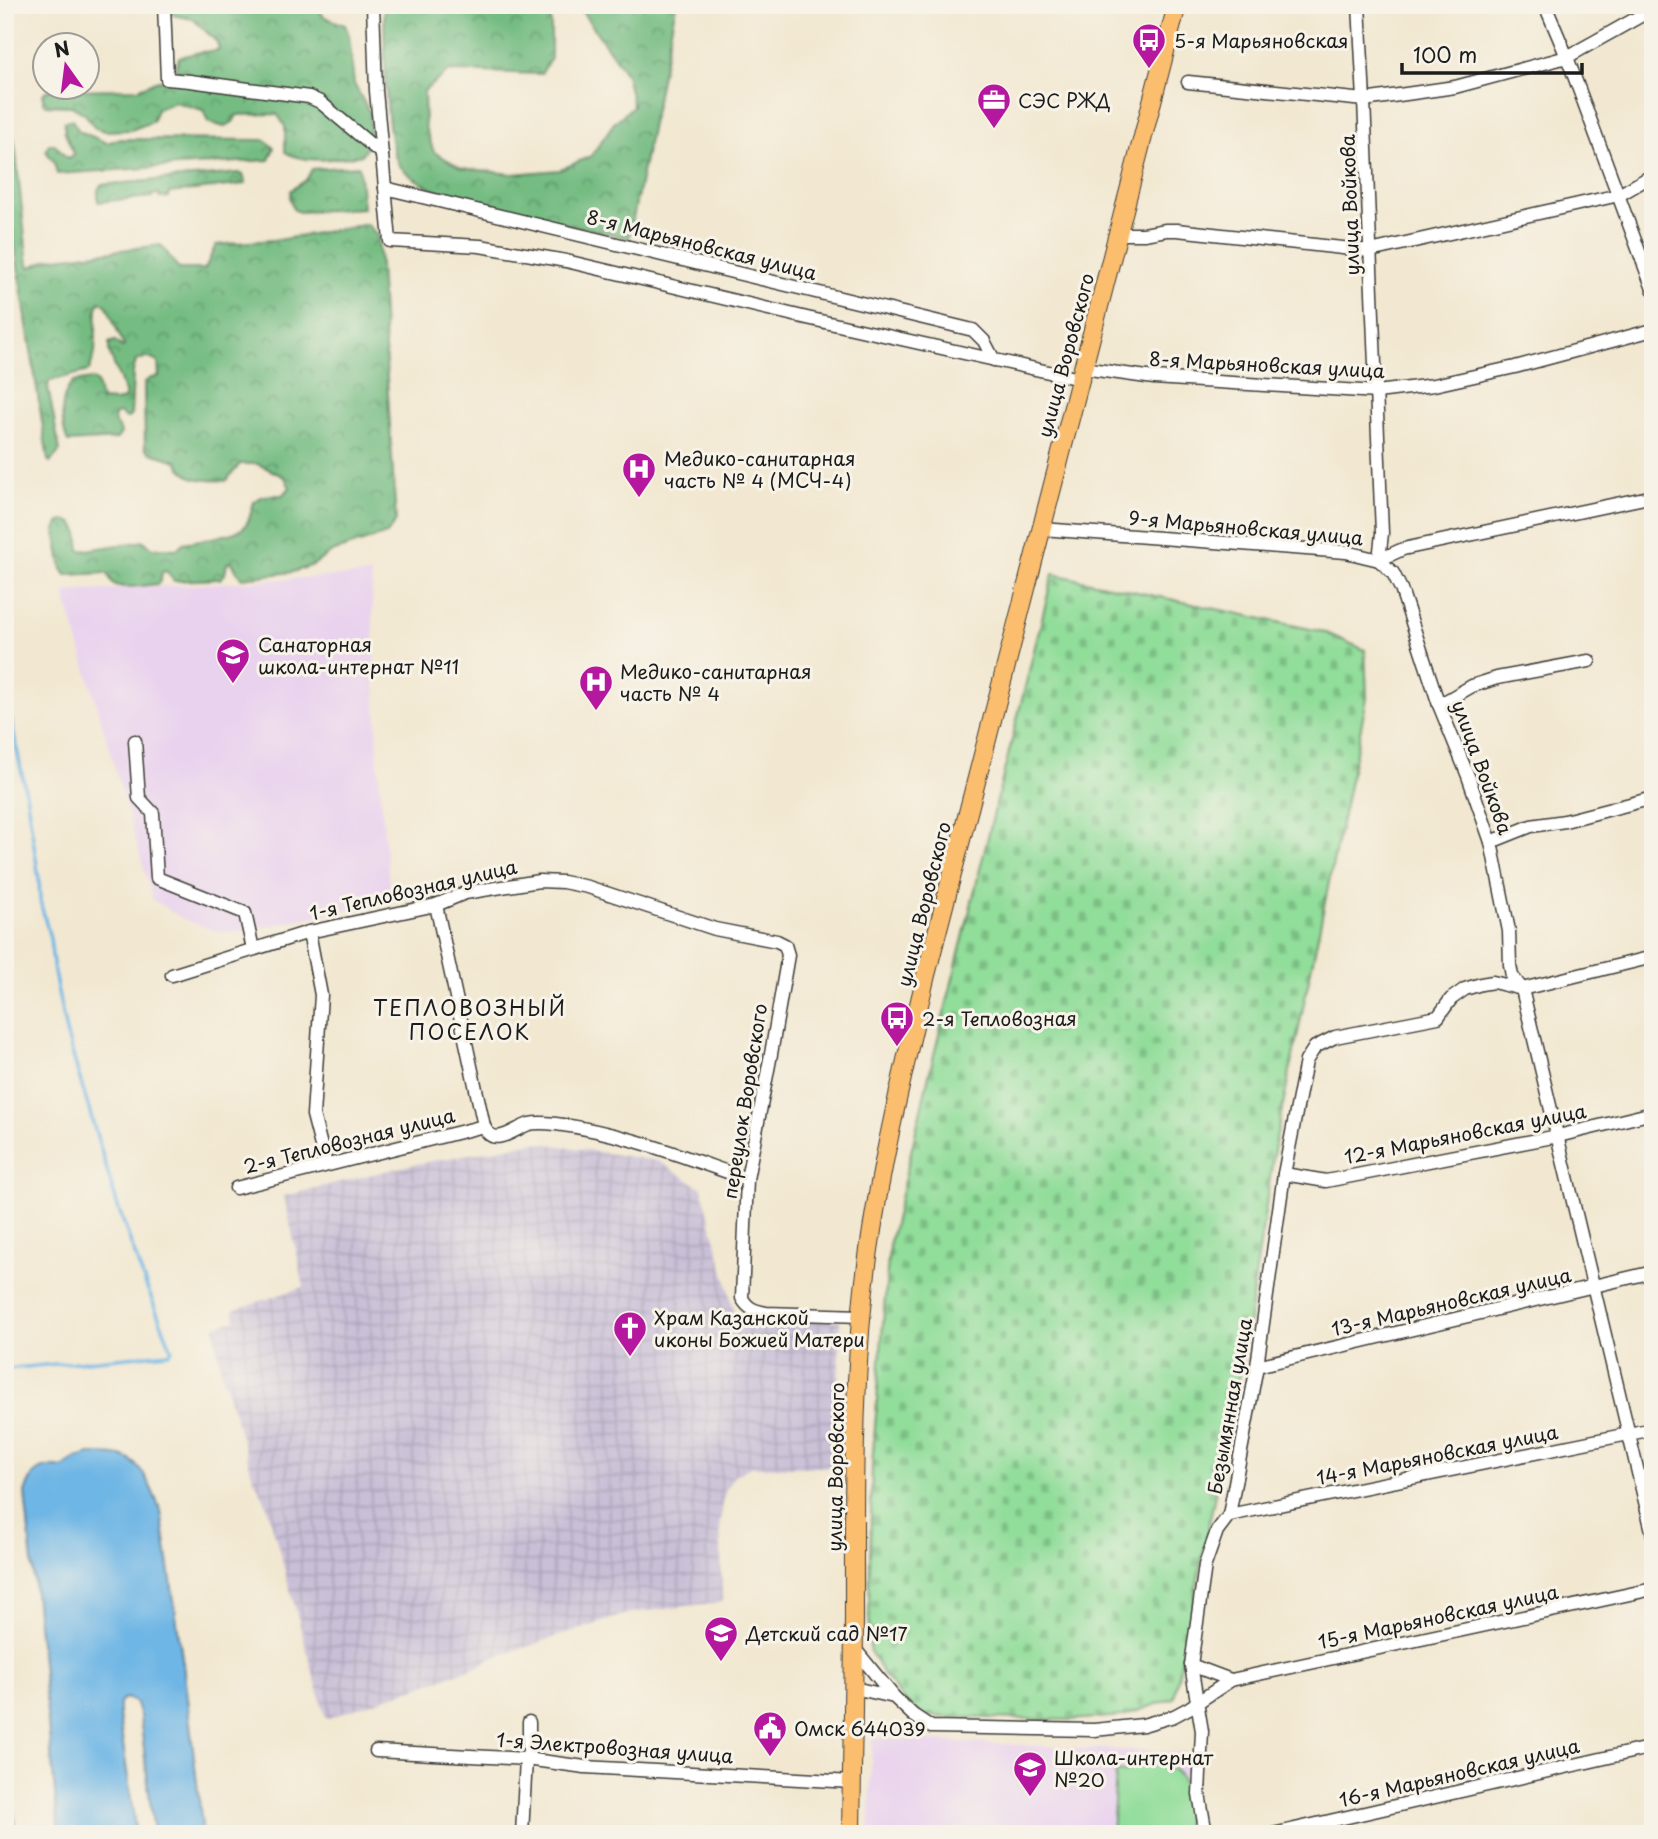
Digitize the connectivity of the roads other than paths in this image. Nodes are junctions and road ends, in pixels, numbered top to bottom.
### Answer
1 (164, 5) edge
2 (373, 5) edge
3 (1177, 5) edge
4 (1359, 5) edge
5 (1545, 5) edge
6 (1653, 9) edge
7 (1567, 57) junction
8 (1188, 82) dead end
9 (1364, 100) junction
10 (382, 154) junction
11 (1653, 174) edge
12 (385, 188) junction
13 (1619, 195) junction
14 (1118, 234) junction
15 (1370, 251) junction
16 (1653, 289) edge
17 (1653, 330) edge
18 (994, 360) junction
19 (1082, 374) junction
20 (1377, 392) junction
21 (1649, 497) dead end
22 (1042, 529) junction
23 (1379, 559) junction
24 (1589, 661) dead end
25 (1439, 705) junction
26 (135, 741) dead end
27 (1653, 798) edge
28 (1491, 842) junction
29 (436, 905) junction
30 (309, 932) junction
31 (785, 946) joint
32 (253, 949) junction
33 (1653, 957) edge
34 (1510, 965) junction
35 (172, 975) dead end
36 (1493, 982) junction
37 (1522, 989) junction
38 (1653, 1113) edge
39 (484, 1126) junction
40 (1559, 1136) junction
41 (326, 1165) junction
42 (1284, 1174) junction
43 (747, 1179) junction
44 (236, 1188) dead end
45 (1653, 1272) edge
46 (1594, 1287) junction
47 (861, 1316) junction
48 (1257, 1366) junction
49 (1653, 1429) edge
50 (1629, 1434) junction
51 (1229, 1516) junction
52 (1653, 1535) edge
53 (1653, 1589) edge
54 (854, 1648) junction
55 (1191, 1665) junction
56 (1231, 1680) junction
57 (854, 1689) junction
58 (894, 1697) junction
59 (1198, 1702) junction
60 (529, 1722) dead end
61 (1653, 1747) edge
62 (376, 1751) dead end
63 (526, 1759) junction
64 (852, 1782) junction
65 (522, 1834) edge
66 (851, 1834) edge
67 (1206, 1834) edge
68 (1273, 1834) edge

1 - 10 street
2 - 10 street
3 - 14 main road, улица Воровского
4 - 9 street, улица Войкова
5 - 7 street
6 - 7 street
7 - 9 street
7 - 13 street
8 - 9 street
9 - 15 street, улица Войкова
10 - 12 street
11 - 13 street
12 - 18 street, 8-я Марьяновская улица
12 - 18 street, 8-я Марьяновская улица
13 - 15 street
13 - 16 street
14 - 15 street
14 - 19 main road, улица Воровского
15 - 20 street, улица Войкова
17 - 20 street, 8-я Марьяновская улица
18 - 19 street, 8-я Марьяновская улица
19 - 20 street, 8-я Марьяновская улица
19 - 22 main road, улица Воровского
20 - 23 street, улица Войкова
21 - 23 street, 9-я Марьяновская улица
22 - 23 street, 9-я Марьяновская улица
22 - 47 main road, улица Воровского
23 - 25 street, улица Войкова
24 - 25 street
25 - 28 street, улица Войкова
26 - 32 street
27 - 28 street
28 - 34 street, улица Войкова
29 - 30 street, 1-я Тепловозная улица
29 - 31 street, 1-я Тепловозная улица
29 - 39 street
30 - 32 street, 1-я Тепловозная улица
30 - 41 street
31 - 43 street, переулок Воровского
32 - 35 street, 1-я Тепловозная улица
33 - 37 street
34 - 36 street
34 - 37 street, улица Войкова
36 - 37 street
36 - 42 street, Безымянная улица
37 - 40 street, улица Войкова
38 - 40 street, 12-я Марьяновская улица
39 - 41 street, 2-я Тепловозная улица
39 - 43 street, 2-я Тепловозная улица
40 - 42 street, 12-я Марьяновская улица
40 - 46 street, улица Войкова
41 - 44 street, 2-я Тепловозная улица
42 - 48 street, Безымянная улица
43 - 47 street, переулок Воровского
45 - 46 street, 13-я Марьяновская улица
46 - 48 street, 13-я Марьяновская улица
46 - 50 street, улица Войкова
47 - 54 main road, улица Воровского
48 - 51 street, Безымянная улица
49 - 50 street, 14-я Марьяновская улица
50 - 51 street, 14-я Марьяновская улица
50 - 52 street, улица Войкова
51 - 55 street, Безымянная улица
53 - 56 street, 15-я Марьяновская улица
54 - 57 main road, улица Воровского
54 - 58 street, 15-я Марьяновская улица
55 - 56 street
55 - 59 street, Безымянная улица
56 - 59 street, 15-я Марьяновская улица
57 - 58 street
57 - 64 main road, улица Воровского
58 - 59 street, 15-я Марьяновская улица
59 - 67 street, Безымянная улица
60 - 63 street
61 - 68 street, 16-я Марьяновская улица
62 - 63 street, 1-я Электровозная улица
63 - 64 street, 1-я Электровозная улица
63 - 65 street
64 - 66 main road, улица Воровского

